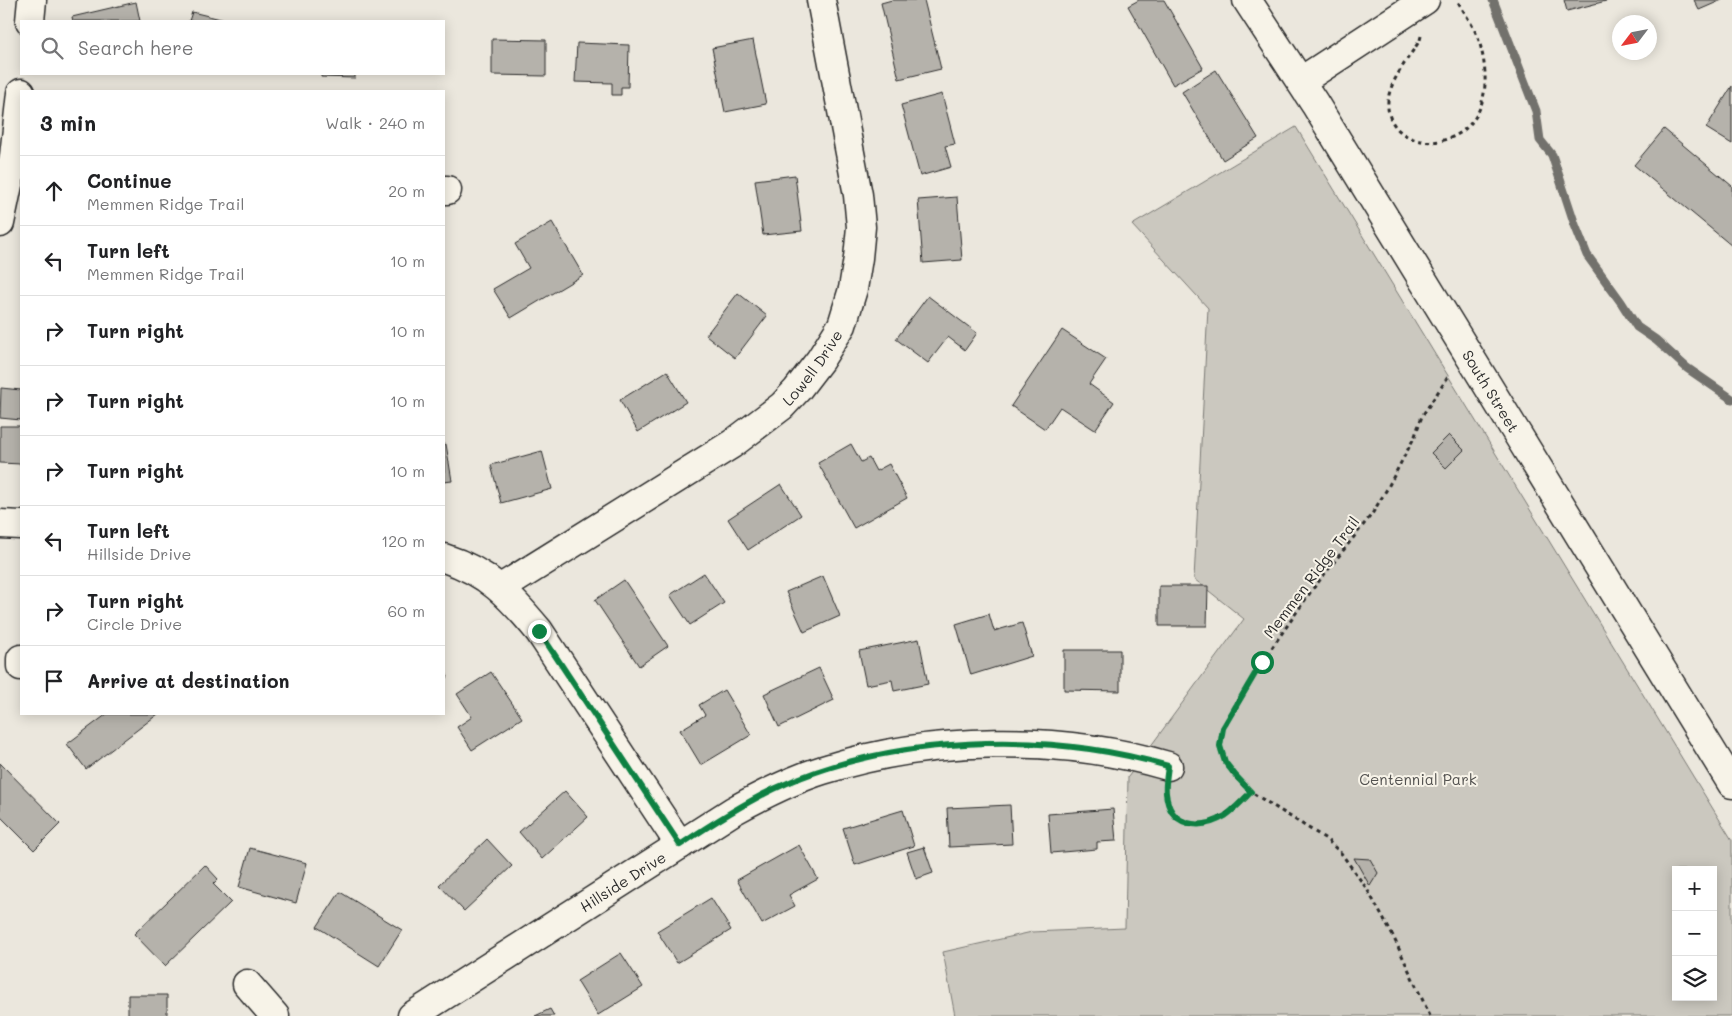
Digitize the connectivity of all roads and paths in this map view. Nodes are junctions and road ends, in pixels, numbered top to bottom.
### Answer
1 (32, 0) edge
2 (821, 0) edge
3 (1247, 0) edge
4 (1457, 0) edge
5 (1421, 2) edge
6 (30, 20) edge
7 (24, 75) edge
8 (1301, 81) junction
9 (21, 90) edge
10 (20, 113) edge
11 (18, 156) edge
12 (0, 223) edge
13 (1448, 376) dead end
14 (0, 524) edge
15 (20, 525) edge
16 (445, 558) edge
17 (501, 588) junction
18 (1168, 766) joint
19 (1732, 784) edge
20 (1251, 792) junction
21 (680, 845) junction
22 (247, 984) dead end
23 (430, 1011) edge
24 (275, 1016) edge
25 (1430, 1016) edge

1 - 6 street
2 - 17 street, Lowell Drive
3 - 8 street, South Street
4 - 5 path
5 - 8 street
7 - 9 street
8 - 19 street, South Street
10 - 11 street
11 - 12 street
13 - 20 path, Memmen Ridge Trail
14 - 15 street
16 - 17 street
17 - 21 street
18 - 20 path
18 - 21 street, Hillside Drive
20 - 25 path, Memmen Ridge Trail
21 - 23 street, Hillside Drive
22 - 24 street

